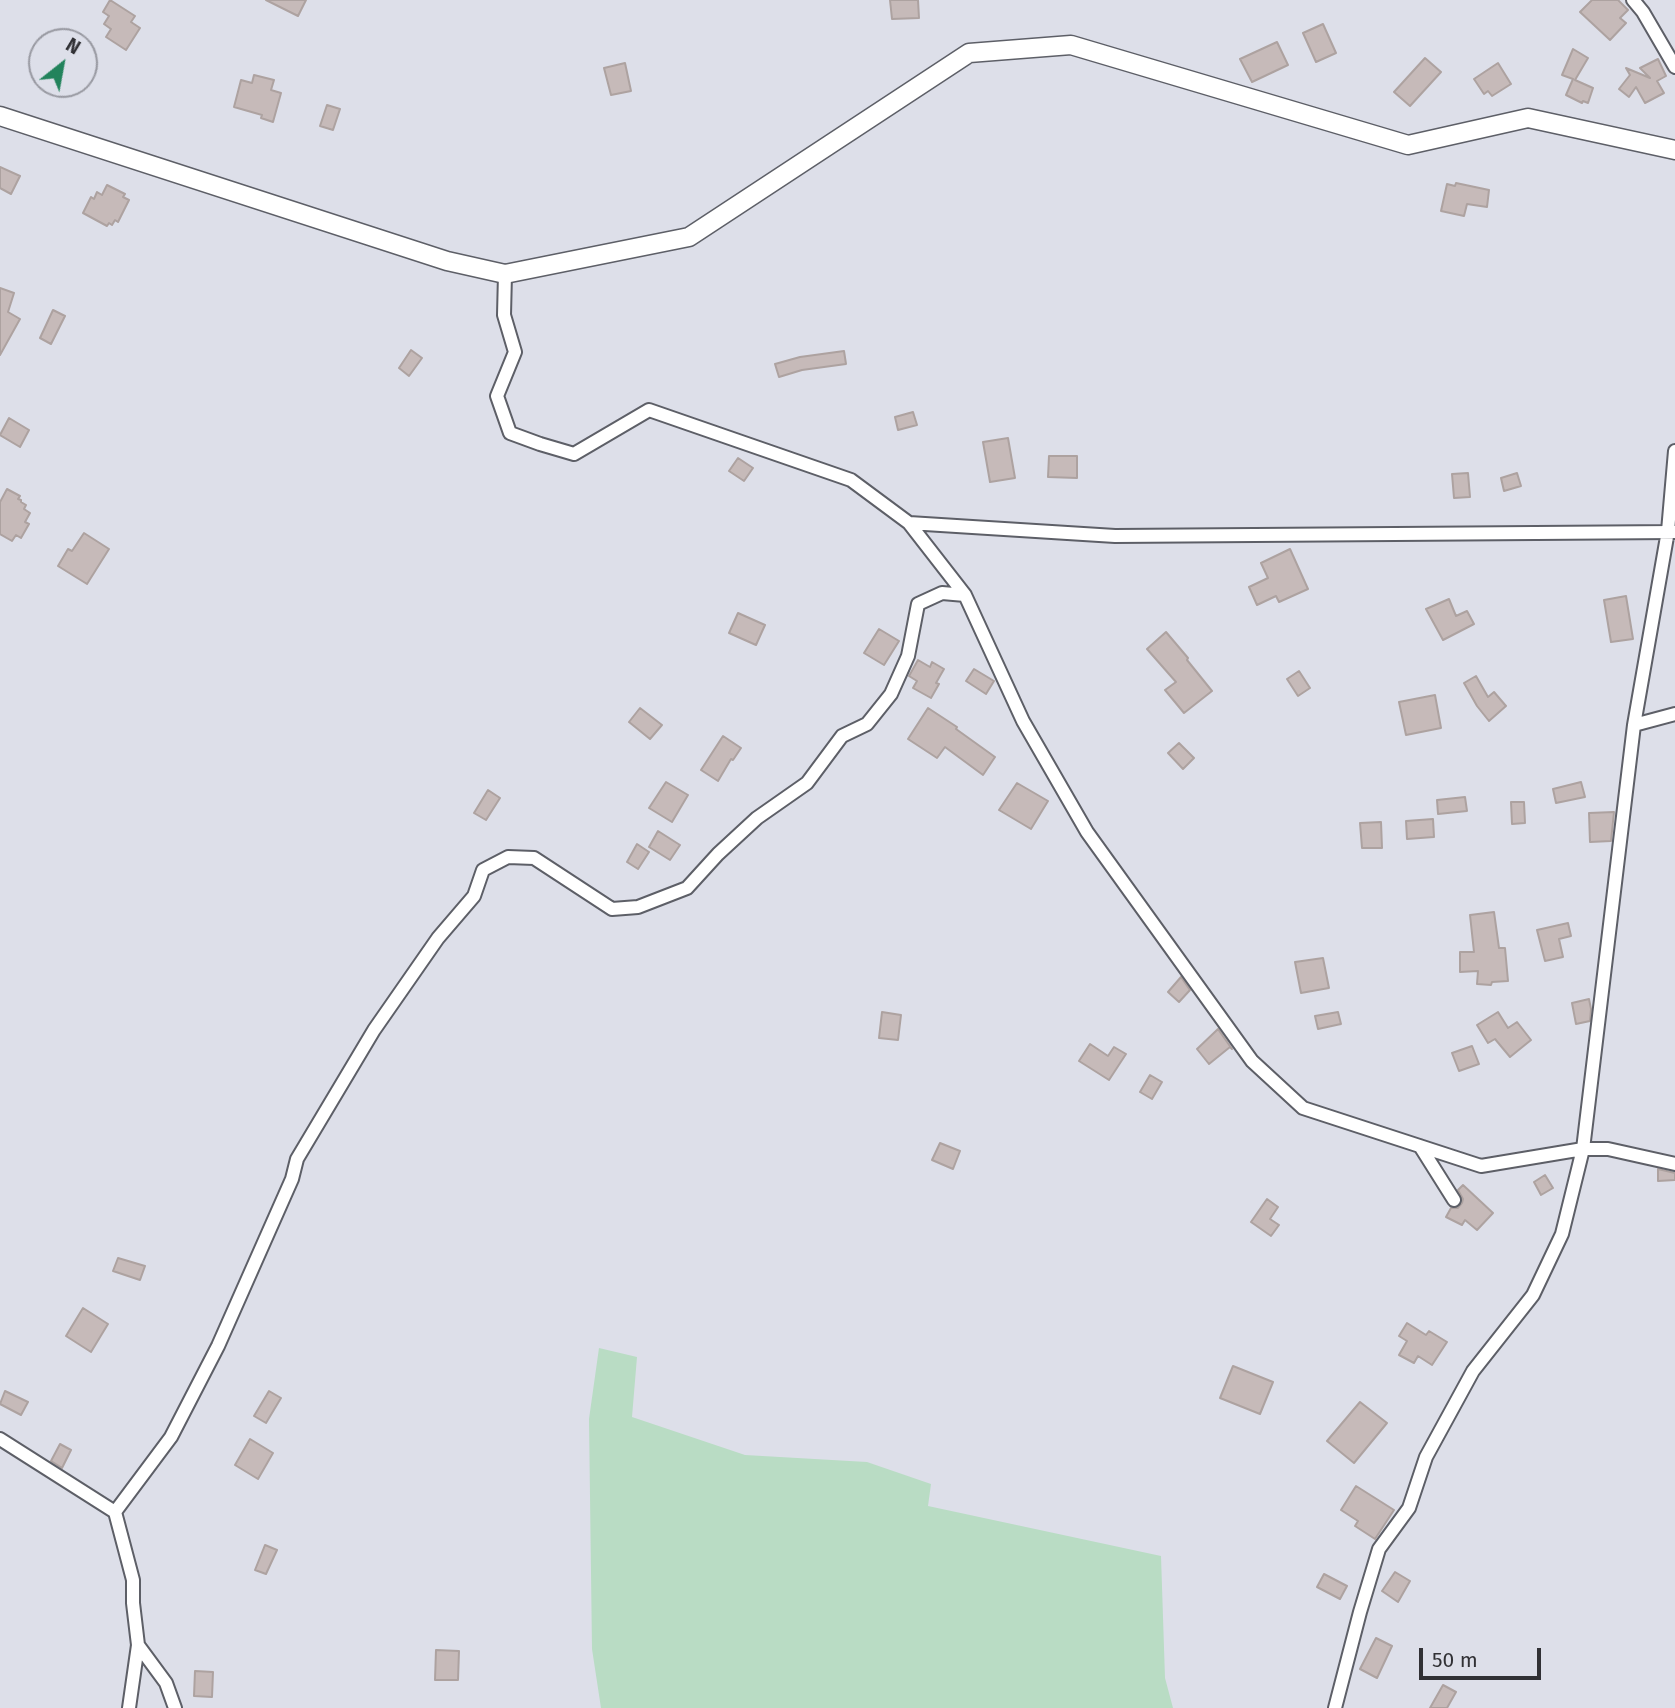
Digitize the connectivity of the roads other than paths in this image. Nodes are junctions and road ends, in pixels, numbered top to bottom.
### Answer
1 (1633, 0) edge
2 (1675, 67) edge
3 (0, 116) edge
4 (1675, 150) edge
5 (505, 274) junction
6 (1675, 450) edge
7 (909, 523) junction
8 (1672, 532) edge
9 (965, 595) junction
10 (1675, 714) edge
11 (1634, 725) junction
12 (1420, 1146) junction
13 (1583, 1149) junction
14 (1675, 1164) edge
15 (1454, 1200) dead end
16 (0, 1439) edge
17 (115, 1512) junction
18 (138, 1646) junction
19 (129, 1708) edge
20 (175, 1708) edge
21 (1335, 1708) edge

1 - 2 street
3 - 5 street
4 - 5 street
5 - 7 street
6 - 8 street
7 - 8 street
7 - 9 street
8 - 11 street
9 - 12 street
9 - 17 street
10 - 11 street
11 - 13 street
12 - 13 street
12 - 15 street
13 - 14 street
13 - 21 street
16 - 17 street
17 - 18 street
18 - 19 street
18 - 20 street

